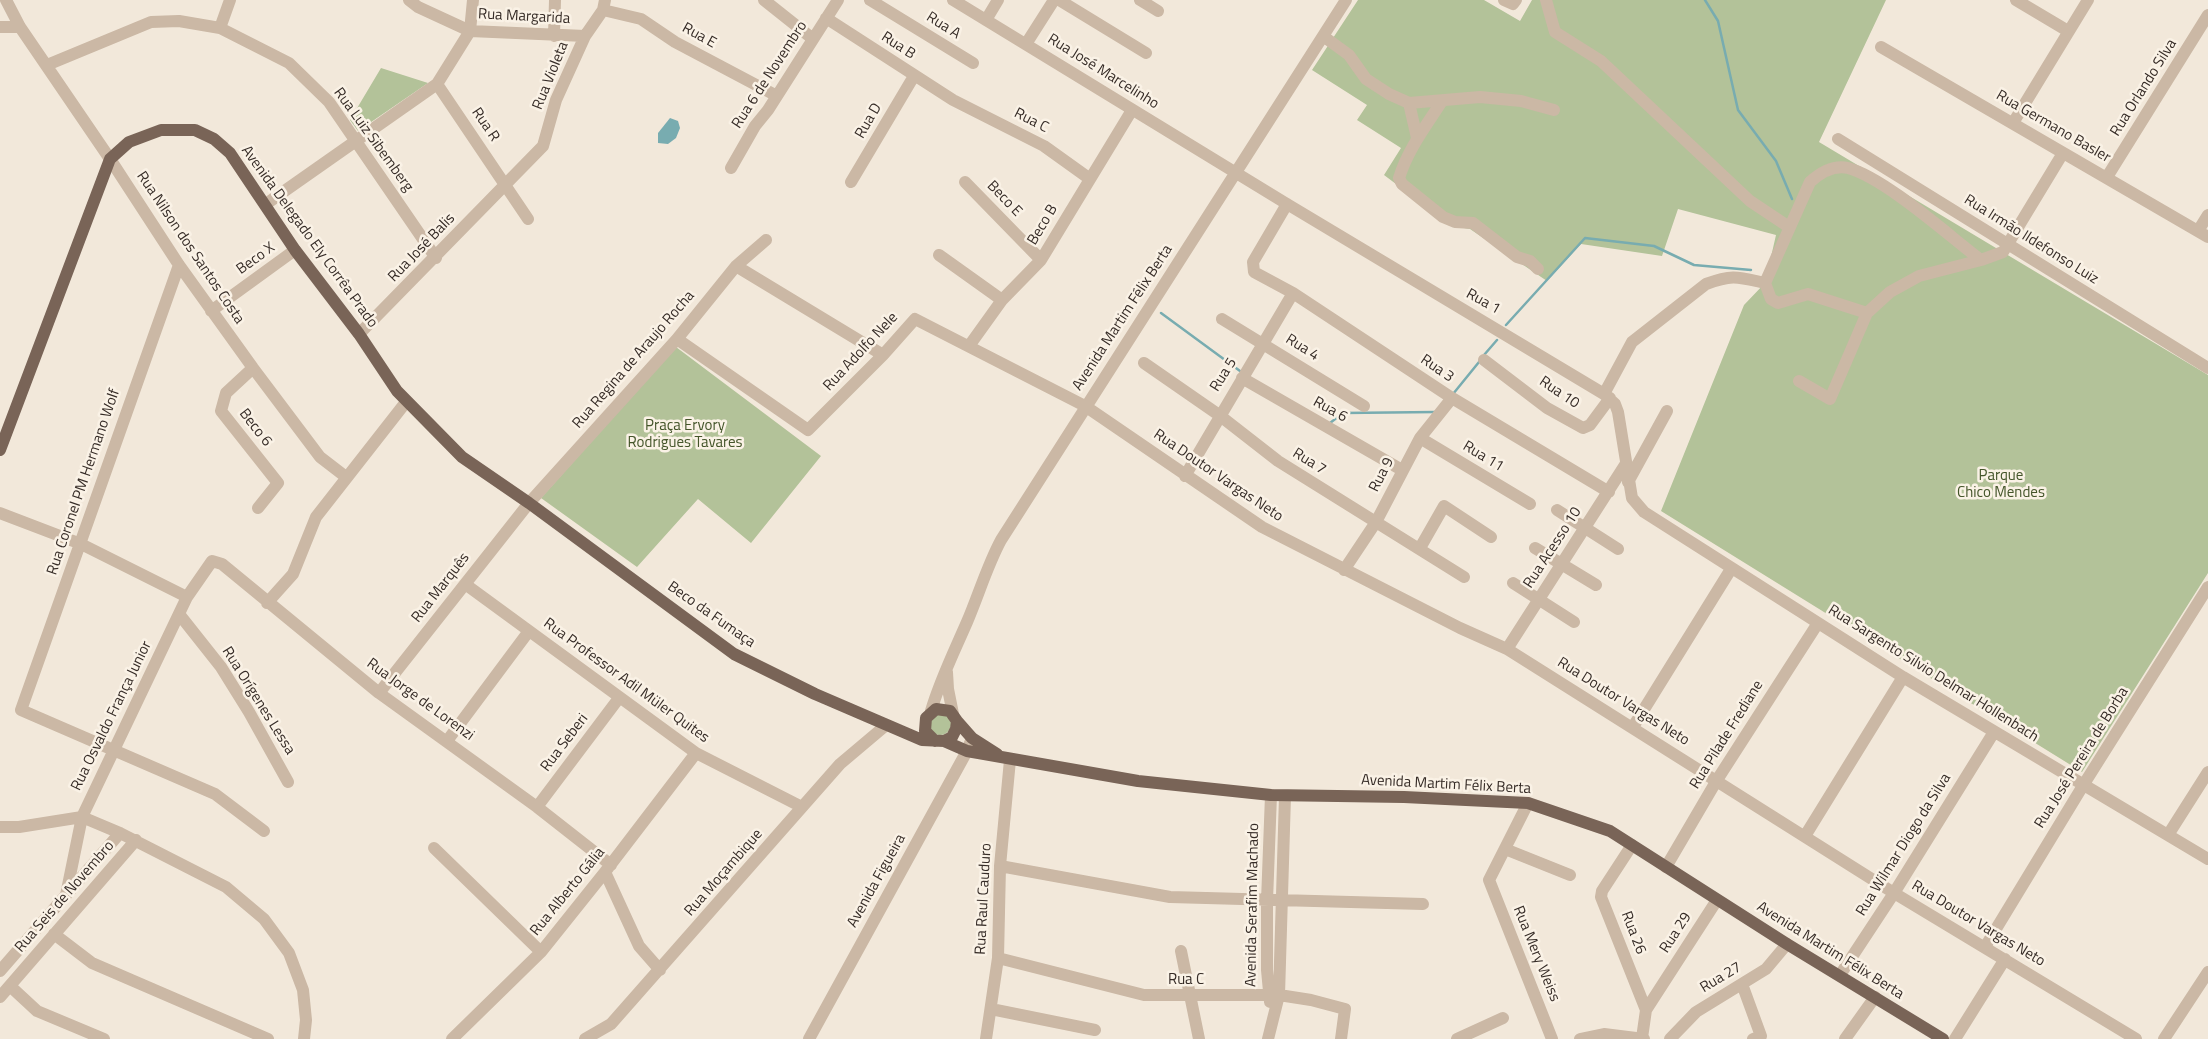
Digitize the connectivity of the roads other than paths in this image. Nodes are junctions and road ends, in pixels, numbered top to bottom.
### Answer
1 (6, 0) edge
2 (230, 0) edge
3 (409, 0) edge
4 (473, 0) edge
5 (555, 0) edge
6 (764, 0) edge
7 (838, 0) edge
8 (870, 0) edge
9 (952, 0) edge
10 (998, 0) edge
11 (1054, 0) edge
12 (1059, 0) edge
13 (1140, 0) edge
14 (1346, 0) edge
15 (1546, 0) edge
16 (2016, 0) edge
17 (2088, 0) edge
18 (604, 5) edge
19 (1158, 11) dead end
20 (2208, 15) edge
21 (826, 18) junction
22 (986, 20) junction
23 (0, 27) edge
24 (20, 27) junction
25 (220, 28) junction
26 (470, 31) junction
27 (2068, 31) junction
28 (554, 36) junction
29 (585, 36) junction
30 (1323, 36) junction
31 (813, 39) junction
32 (1026, 44) junction
33 (1882, 47) dead end
34 (1146, 53) dead end
35 (973, 63) dead end
36 (47, 66) junction
37 (914, 76) junction
38 (437, 84) junction
39 (777, 96) junction
40 (953, 100) joint
41 (1442, 101) junction
42 (1409, 103) junction
43 (1132, 110) junction
44 (1554, 110) dead end
45 (2013, 123) junction
46 (1417, 138) junction
47 (1838, 139) dead end
48 (357, 142) junction
49 (2063, 153) junction
50 (110, 159) junction
51 (731, 168) dead end
52 (1236, 173) junction
53 (2107, 177) junction
54 (1090, 179) junction
55 (852, 182) dead end
56 (965, 182) dead end
57 (506, 184) junction
58 (266, 204) junction
59 (1286, 204) junction
60 (2208, 215) edge
61 (528, 219) dead end
62 (1789, 227) junction
63 (2203, 234) edge
64 (766, 240) dead end
65 (2007, 245) junction
66 (295, 250) junction
67 (939, 255) dead end
68 (436, 258) junction
69 (1041, 260) junction
70 (1980, 260) junction
71 (179, 265) junction
72 (736, 266) junction
73 (1538, 269) dead end
74 (1764, 283) junction
75 (1293, 293) junction
76 (1002, 300) junction
77 (211, 311) junction
78 (1867, 313) junction
79 (1222, 319) dead end
80 (359, 334) junction
81 (677, 339) junction
82 (1264, 343) junction
83 (969, 346) junction
84 (883, 355) junction
85 (1484, 360) dead end
86 (1144, 363) dead end
87 (253, 368) junction
88 (2208, 368) edge
89 (1242, 378) junction
90 (1799, 381) dead end
91 (1607, 396) junction
92 (1452, 398) junction
93 (406, 402) junction
94 (1086, 406) junction
95 (1364, 406) dead end
96 (1667, 411) dead end
97 (1218, 415) junction
98 (1420, 438) junction
99 (0, 450) edge
100 (1625, 465) junction
101 (1402, 470) junction
102 (1184, 476) junction
103 (346, 477) junction
104 (1628, 482) junction
105 (1609, 492) junction
106 (529, 503) junction
107 (1530, 504) dead end
108 (258, 508) dead end
109 (1557, 510) dead end
110 (0, 512) edge
111 (1376, 522) junction
112 (1585, 528) junction
113 (1491, 537) dead end
114 (81, 544) junction
115 (1420, 548) junction
116 (1535, 548) dead end
117 (1618, 549) dead end
118 (212, 562) joint
119 (1562, 564) junction
120 (1731, 569) junction
121 (1344, 570) junction
122 (1464, 577) dead end
123 (1514, 583) dead end
124 (465, 584) junction
125 (1596, 585) dead end
126 (2208, 587) edge
127 (187, 598) junction
128 (1539, 600) junction
129 (267, 603) junction
130 (179, 614) junction
131 (1574, 622) dead end
132 (1818, 623) junction
133 (529, 631) junction
134 (1507, 649) junction
135 (947, 664) junction
136 (1903, 677) junction
137 (379, 693) junction
138 (619, 698) junction
139 (928, 717) junction
140 (955, 718) junction
141 (887, 726) junction
142 (1633, 727) junction
143 (1994, 732) junction
144 (972, 738) junction
145 (447, 741) junction
146 (939, 741) junction
147 (115, 750) junction
148 (967, 751) junction
149 (696, 753) junction
150 (1008, 759) junction
151 (2208, 772) edge
152 (1717, 780) junction
153 (288, 782) dead end
154 (2084, 784) junction
155 (1271, 796) junction
156 (1285, 796) junction
157 (1528, 803) junction
158 (537, 807) junction
159 (802, 807) junction
160 (82, 817) junction
161 (0, 827) edge
162 (264, 831) dead end
163 (120, 832) junction
164 (1805, 836) junction
165 (2168, 836) junction
166 (136, 840) junction
167 (1632, 845) junction
168 (434, 848) dead end
169 (1505, 849) junction
170 (2208, 859) edge
171 (1000, 866) junction
172 (1666, 866) junction
173 (608, 868) junction
174 (1570, 875) dead end
175 (1894, 893) junction
176 (66, 894) junction
177 (1717, 900) junction
178 (1267, 901) junction
179 (1282, 901) junction
180 (1423, 904) dead end
181 (54, 934) junction
182 (1787, 944) junction
183 (1985, 947) junction
184 (1181, 951) dead end
185 (541, 952) junction
186 (998, 958) junction
187 (2006, 959) junction
188 (660, 970) junction
189 (0, 971) edge
190 (2208, 972) edge
191 (1840, 975) junction
192 (1742, 984) junction
193 (10, 986) junction
194 (1273, 995) junction
195 (1190, 996) junction
196 (0, 997) edge
197 (1875, 997) junction
198 (991, 1010) junction
199 (1646, 1010) junction
200 (1503, 1018) dead end
201 (1096, 1030) dead end
202 (1270, 1037) edge
203 (104, 1039) edge
204 (268, 1039) edge
205 (304, 1039) edge
206 (452, 1039) edge
207 (585, 1039) edge
208 (809, 1039) edge
209 (986, 1039) edge
210 (1199, 1039) edge
211 (1340, 1039) edge
212 (1457, 1039) edge
213 (1552, 1039) edge
214 (1580, 1039) edge
215 (1643, 1039) edge
216 (1670, 1039) edge
217 (1753, 1039) edge
218 (1845, 1039) edge
219 (1943, 1039) edge
220 (1955, 1039) edge
221 (2136, 1039) edge
222 (2164, 1039) edge

1 - 24 street, Rua Nilson dos Santos Costa
2 - 25 street
3 - 26 street, Rua Margarida
4 - 26 street
5 - 28 street
6 - 31 street
7 - 21 street, Rua 6 de Novembro
8 - 35 street, Rua A
9 - 22 street, Rua José Marcelinho
10 - 22 street
11 - 32 street
12 - 34 street
13 - 19 street
14 - 30 street, Avenida Martim Félix Berta
15 - 62 street
16 - 27 street
17 - 27 street
18 - 29 street, Rua Violeta
18 - 39 street, Rua E
20 - 53 street, Rua Orlando Silva
21 - 31 street, Rua 6 de Novembro
21 - 37 street, Rua B
22 - 32 street, Rua José Marcelinho
23 - 24 street
24 - 36 street, Rua Nilson dos Santos Costa
25 - 36 street, Rua Luiz Sibemberg
25 - 48 street, Rua Luiz Sibemberg
26 - 28 street, Rua Margarida
26 - 38 street
27 - 45 street
28 - 29 street, Rua Margarida
29 - 57 street, Rua Violeta
30 - 42 street
30 - 52 street, Avenida Martim Félix Berta
31 - 39 street, Rua 6 de Novembro
32 - 43 street, Rua José Marcelinho
33 - 45 street, Rua Germano Basler
36 - 50 street, Rua Nilson dos Santos Costa
37 - 40 street, Rua B
37 - 55 street, Rua D
38 - 48 street
38 - 57 street, Rua R
39 - 51 street, Rua 6 de Novembro
40 - 54 street, Rua C
41 - 42 street
41 - 44 street
41 - 46 street
42 - 46 street
43 - 52 street, Rua José Marcelinho
43 - 54 street, Beco B
45 - 49 street, Rua Germano Basler
46 - 73 street
47 - 65 street, Rua Irmão Ildefonso Luiz
48 - 58 street
48 - 68 street, Rua Luiz Sibemberg
49 - 53 street, Rua Germano Basler
49 - 65 street
50 - 58 main road, Avenida Delegado Ely Corrêa Prado
50 - 71 street, Rua Nilson dos Santos Costa
50 - 99 main road, Avenida Delegado Ely Corrêa Prado
52 - 59 street, Rua 1
52 - 94 street, Avenida Martim Félix Berta
53 - 63 street, Rua Germano Basler
54 - 69 street, Beco B
56 - 69 street, Beco E
57 - 61 street, Rua R
57 - 68 street, Rua José Balis
58 - 66 main road, Avenida Delegado Ely Corrêa Prado
59 - 75 street, Rua 3
59 - 91 street, Rua 1
60 - 63 street
62 - 70 street
62 - 74 street
64 - 72 street, Rua Regina de Araujo Rocha
65 - 70 street
65 - 88 street, Rua Irmão Ildefonso Luiz
66 - 77 street, Beco X
66 - 80 main road, Avenida Delegado Ely Corrêa Prado
67 - 76 street
68 - 80 street, Rua José Balis
69 - 76 street, Beco B
70 - 78 street
71 - 77 street, Rua Nilson dos Santos Costa
71 - 114 street, Rua Coronel PM Hermano Wolf
72 - 81 street, Rua Regina de Araujo Rocha
72 - 84 street
74 - 78 street
74 - 91 street
75 - 82 street, Rua 5
75 - 92 street, Rua 3
76 - 83 street, Beco B
77 - 87 street, Rua Nilson dos Santos Costa
78 - 90 street
79 - 82 street, Rua 4
80 - 93 main road, Avenida Delegado Ely Corrêa Prado
81 - 84 street, Rua Adolfo Nele
81 - 106 street, Rua Regina de Araujo Rocha
82 - 89 street, Rua 5
82 - 95 street, Rua 4
83 - 84 street, Rua Adolfo Nele
83 - 94 street, Rua Adolfo Nele
85 - 91 street, Rua 10
86 - 97 street, Rua 7
87 - 103 street, Rua Nilson dos Santos Costa
87 - 108 street, Beco 6
89 - 97 street, Rua 5
89 - 101 street, Rua 6
91 - 100 street
92 - 98 street, Rua 9
92 - 105 street, Rua 3
93 - 103 street
93 - 106 main road, Avenida Delegado Ely Corrêa Prado
94 - 102 street, Rua Doutor Vargas Neto
94 - 135 street, Avenida Martim Félix Berta
96 - 104 street
97 - 102 street, Rua 5
97 - 111 street, Rua 7
98 - 101 street, Rua 9
98 - 107 street, Rua 11
100 - 104 street
100 - 105 street, Rua Acesso 10
101 - 111 street, Rua 9
102 - 121 street, Rua Doutor Vargas Neto
103 - 129 street
104 - 120 street, Rua Sargento Silvio Delmar Hollenbach
105 - 112 street, Rua Acesso 10
106 - 124 street, Rua Marquês
106 - 141 main road, Beco da Fumaça
109 - 112 street
110 - 114 street
111 - 115 street, Rua 7
111 - 121 street, Rua 9
112 - 117 street
112 - 119 street, Rua Acesso 10
113 - 115 street
114 - 127 street
114 - 147 street, Rua Coronel PM Hermano Wolf
115 - 122 street, Rua 7
116 - 119 street
118 - 127 street, Rua Osvaldo França Junior
118 - 129 street, Rua Jorge de Lorenzi
119 - 125 street
119 - 128 street, Rua Acesso 10
120 - 132 street, Rua Sargento Silvio Delmar Hollenbach
120 - 142 street
121 - 134 street, Rua Doutor Vargas Neto
123 - 128 street
124 - 133 street, Rua Professor Adil Müler Quites
124 - 137 street, Rua Marquês
126 - 154 street, Rua José Pereira de Borba
127 - 130 street, Rua Osvaldo França Junior
128 - 131 street
128 - 134 street, Rua Acesso 10
129 - 137 street, Rua Jorge de Lorenzi
130 - 147 street, Rua Osvaldo França Junior
130 - 153 street, Rua Orígenes Lessa
132 - 136 street, Rua Sargento Silvio Delmar Hollenbach
132 - 152 street, Rua Pilade Frediane
133 - 138 street, Rua Professor Adil Müler Quites
133 - 145 street
134 - 142 street, Rua Doutor Vargas Neto
135 - 139 street, Avenida Martim Félix Berta
135 - 140 street, Avenida Martim Félix Berta
136 - 143 street, Rua Sargento Silvio Delmar Hollenbach
136 - 164 street
137 - 145 street, Rua Jorge de Lorenzi
138 - 149 street, Rua Professor Adil Müler Quites
138 - 158 street, Rua Seberi
139 - 140 main road
139 - 141 main road
139 - 146 main road
140 - 144 main road, Avenida Martim Félix Berta
140 - 146 main road
141 - 146 main road, Beco da Fumaça
141 - 159 street, Rua Moçambique
142 - 152 street, Rua Doutor Vargas Neto
143 - 154 street, Rua Sargento Silvio Delmar Hollenbach
143 - 175 street, Rua Wilmar Diogo da Silva
144 - 148 street, Avenida Figueira
144 - 150 main road, Avenida Martim Félix Berta
145 - 158 street, Rua Jorge de Lorenzi
146 - 148 main road, Avenida Martim Félix Berta
147 - 160 street, Rua Osvaldo França Junior
147 - 162 street
148 - 150 main road, Avenida Martim Félix Berta
148 - 208 street, Avenida Figueira
149 - 159 street, Rua Professor Adil Müler Quites
149 - 173 street, Rua Alberto Gália
150 - 155 main road, Avenida Martim Félix Berta
150 - 171 street, Rua Raul Cauduro
151 - 165 street
152 - 164 street, Rua Doutor Vargas Neto
152 - 172 street, Rua Pilade Frediane
154 - 165 street, Rua Sargento Silvio Delmar Hollenbach
154 - 183 street, Rua José Pereira de Borba
155 - 156 main road, Avenida Martim Félix Berta
155 - 178 street, Avenida Serafim Machado
156 - 157 main road, Avenida Martim Félix Berta
156 - 179 street, Avenida Serafim Machado
157 - 167 main road, Avenida Martim Félix Berta
157 - 169 street
158 - 173 street, Rua Jorge de Lorenzi
159 - 188 street, Rua Moçambique
160 - 161 street
160 - 163 street
160 - 176 street, Rua Osvaldo França Junior
163 - 166 street
163 - 176 street, Rua Seis de Novembro
164 - 175 street, Rua Doutor Vargas Neto
165 - 170 street, Rua Sargento Silvio Delmar Hollenbach
166 - 181 street, Rua Seis de Novembro
166 - 205 street
167 - 172 main road, Avenida Martim Félix Berta
167 - 199 street, Rua 26
168 - 185 street
169 - 174 street
169 - 213 street, Rua Mery Weiss
171 - 178 street
171 - 186 street, Rua Raul Cauduro
172 - 177 main road, Avenida Martim Félix Berta
173 - 185 street, Rua Alberto Gália
173 - 188 street, Rua Jorge de Lorenzi
175 - 183 street, Rua Doutor Vargas Neto
175 - 191 street, Rua Wilmar Diogo da Silva
176 - 189 street, Rua Seis de Novembro
177 - 182 main road, Avenida Martim Félix Berta
177 - 199 street, Rua 29
178 - 179 street
178 - 194 street, Avenida Serafim Machado
179 - 180 street
179 - 194 street, Avenida Serafim Machado
181 - 193 street, Rua Seis de Novembro
181 - 204 street
182 - 191 main road, Avenida Martim Félix Berta
182 - 192 street, Rua 27
183 - 187 street, Rua Doutor Vargas Neto
184 - 195 street
185 - 206 street, Rua Alberto Gália
186 - 195 street, Rua C
186 - 198 street, Rua Raul Cauduro
187 - 220 street
187 - 221 street, Rua Doutor Vargas Neto
188 - 207 street, Rua Moçambique
190 - 222 street
191 - 197 main road, Avenida Martim Félix Berta
192 - 216 street, Rua 27
192 - 217 street
193 - 196 street, Rua Seis de Novembro
193 - 203 street
194 - 195 street, Rua C
194 - 202 street, Avenida Serafim Machado
194 - 211 street, Rua C
195 - 210 street
197 - 218 street
197 - 219 main road, Avenida Martim Félix Berta
198 - 201 street
198 - 209 street, Rua Raul Cauduro
199 - 215 street, Rua 26
200 - 212 street
214 - 215 street

